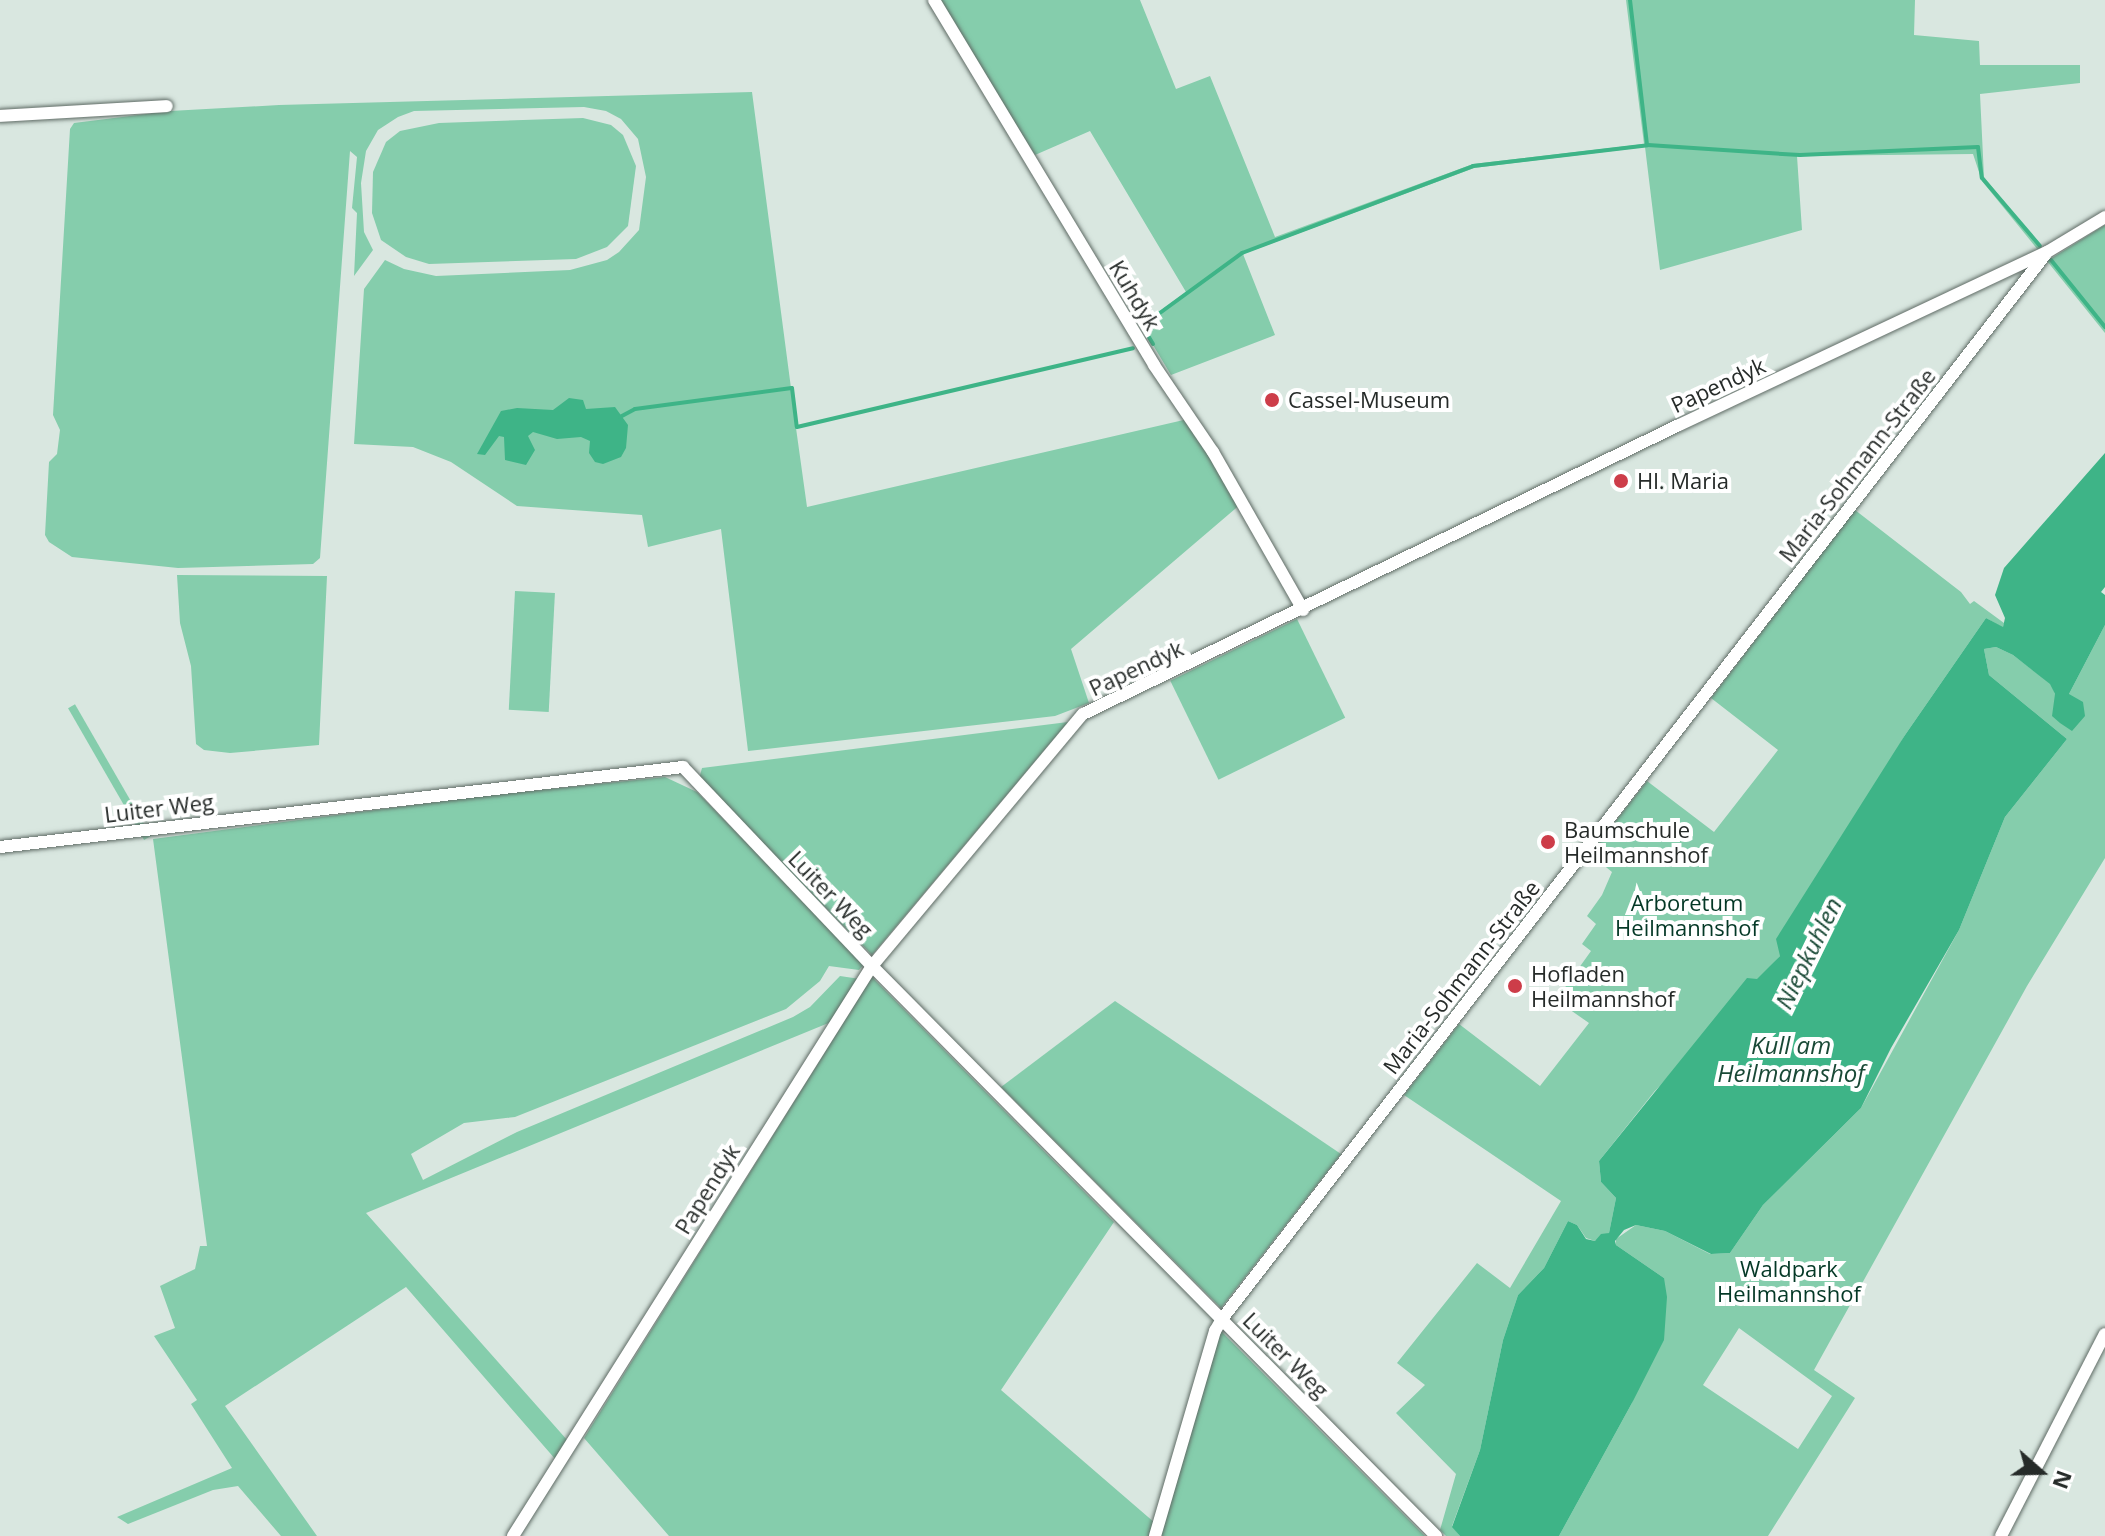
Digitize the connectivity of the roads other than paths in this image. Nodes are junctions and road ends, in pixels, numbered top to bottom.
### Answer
1 (934, 0) edge
2 (167, 106) dead end
3 (0, 116) edge
4 (2105, 217) edge
5 (2047, 252) junction
6 (1303, 610) junction
7 (0, 847) edge
8 (872, 966) junction
9 (1222, 1319) junction
10 (2105, 1334) edge
11 (513, 1536) edge
12 (1155, 1536) edge
13 (1436, 1536) edge
14 (2001, 1536) edge

1 - 6 street, Kuhdyk
2 - 3 street
4 - 5 street, Papendyk
5 - 6 street, Papendyk
5 - 9 street, Maria-Sohmann-Straße
6 - 8 street, Papendyk
7 - 8 street, Luiter Weg
8 - 9 street, Luiter Weg
8 - 11 street, Papendyk
9 - 12 street, Maria-Sohmann-Straße
9 - 13 street, Luiter Weg
10 - 14 street

